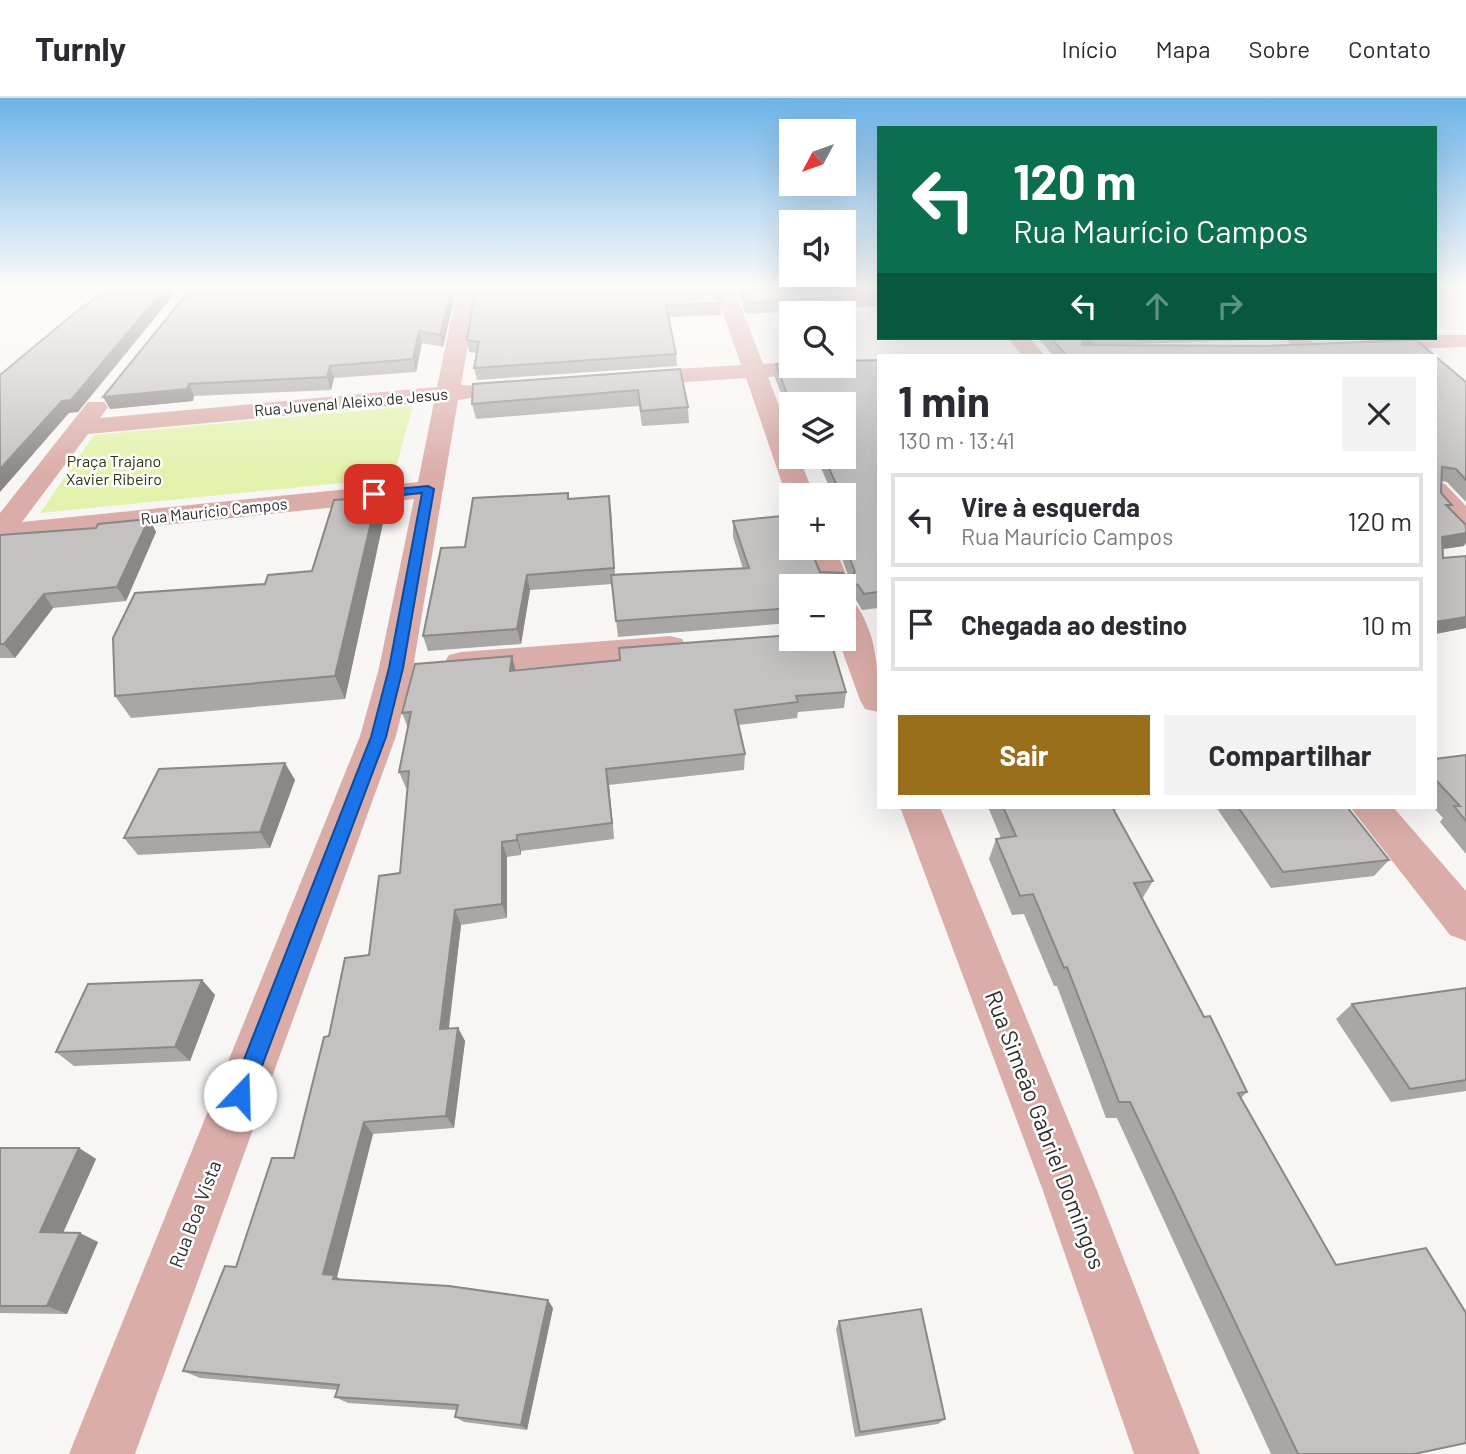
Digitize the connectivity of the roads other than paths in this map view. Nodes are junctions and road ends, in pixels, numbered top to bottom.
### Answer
1 (457, 349) edge
2 (744, 349) edge
3 (779, 368) edge
4 (751, 369) junction
5 (600, 381) edge
6 (114, 386) edge
7 (505, 389) edge
8 (450, 393) junction
9 (80, 426) junction
10 (795, 483) edge
11 (428, 489) junction
12 (1437, 492) edge
13 (1466, 522) edge
14 (0, 533) edge
15 (856, 632) edge
16 (696, 645) edge
17 (396, 668) junction
18 (877, 697) edge
19 (921, 809) edge
20 (1372, 809) edge
21 (1466, 922) edge
22 (103, 1454) edge
23 (1167, 1454) edge

1 - 8 street, Rua Boa Vista
2 - 4 street
3 - 4 street
4 - 5 street
4 - 10 street
6 - 9 street
7 - 8 street, Rua Juvenal Aleixo de Jesus
8 - 9 street, Rua Juvenal Aleixo de Jesus
8 - 11 street, Rua Boa Vista
9 - 14 street
11 - 14 street, Rua Maurício Campos
11 - 17 street, Rua Boa Vista
12 - 13 street
15 - 18 street
16 - 17 street
17 - 22 street, Rua Boa Vista
19 - 23 street, Rua Simeão Gabriel Domingos
20 - 21 street

